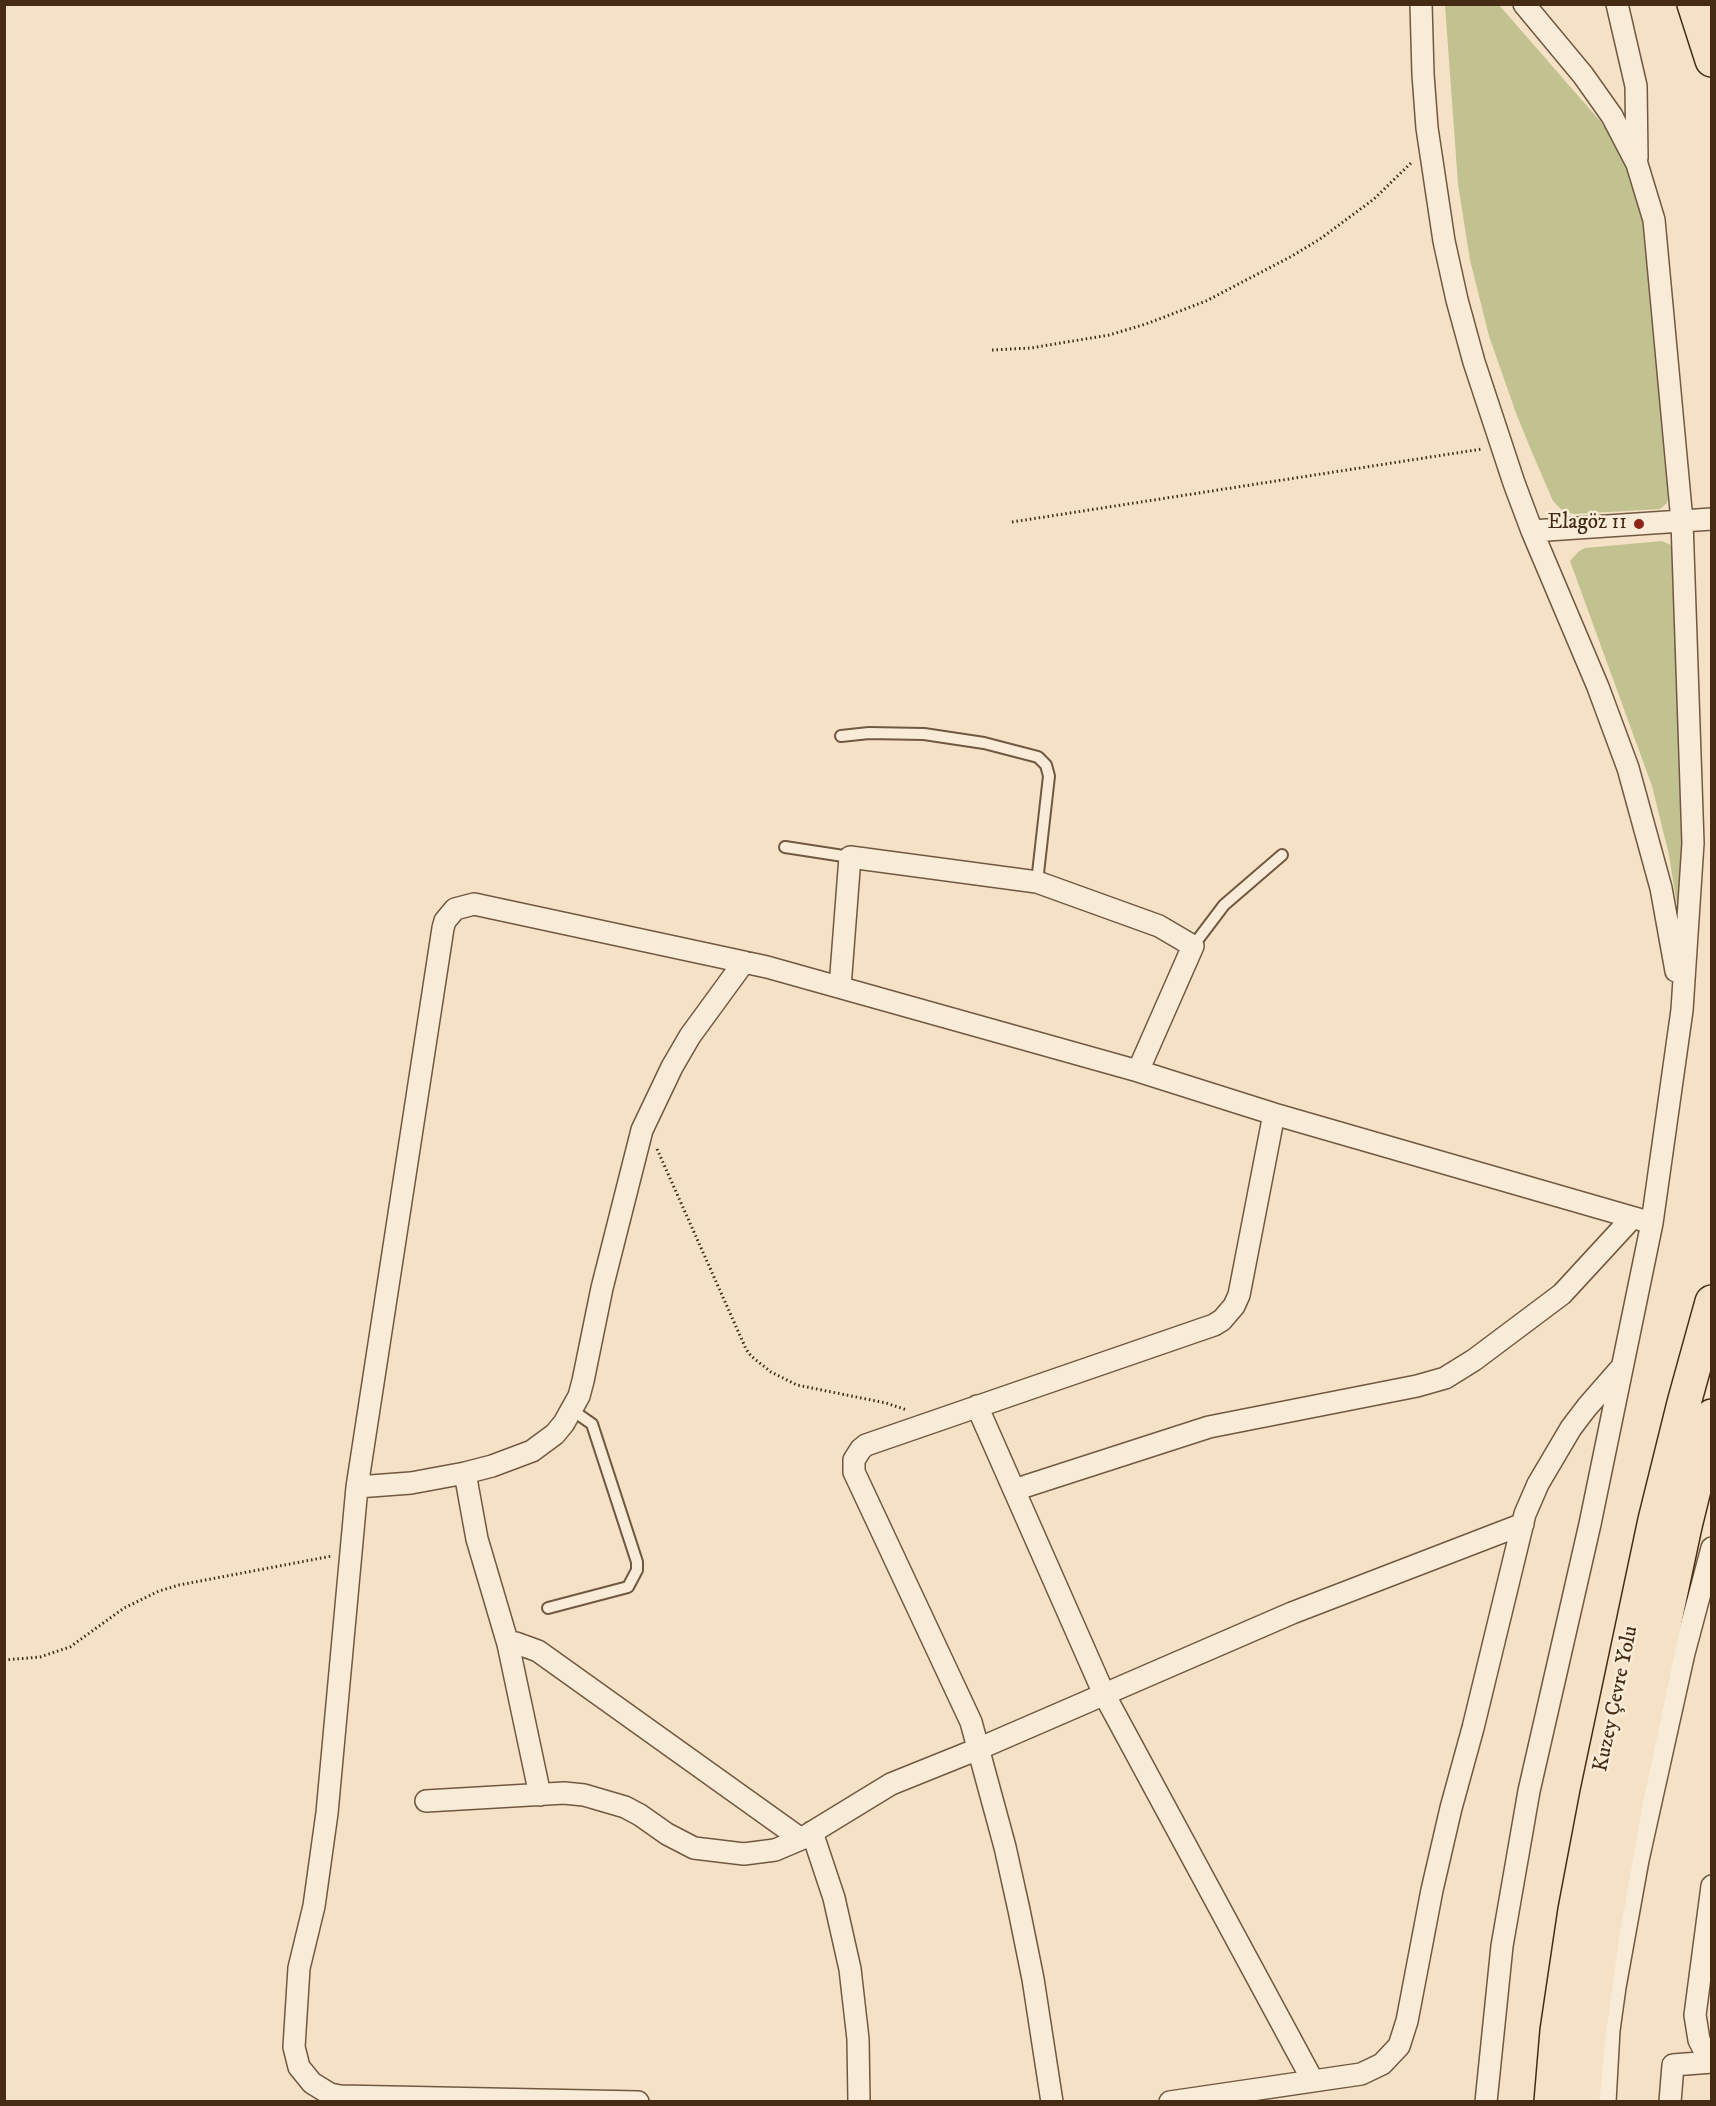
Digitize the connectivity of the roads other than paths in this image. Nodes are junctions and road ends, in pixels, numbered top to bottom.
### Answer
1 (1421, 4) edge
2 (1524, 4) edge
3 (1617, 4) edge
4 (1694, 4) edge
5 (1712, 60) edge
6 (1637, 164) junction
7 (1712, 519) edge
8 (1682, 521) junction
9 (1532, 531) junction
10 (841, 736) dead end
11 (784, 847) dead end
12 (1282, 855) dead end
13 (850, 857) junction
14 (1037, 882) junction
15 (1193, 946) junction
16 (744, 962) junction
17 (840, 987) junction
18 (1682, 1010) junction
19 (1138, 1071) junction
20 (1274, 1114) junction
21 (1642, 1221) junction
22 (1712, 1302) edge
23 (1622, 1367) junction
24 (977, 1406) junction
25 (572, 1410) junction
26 (1712, 1416) edge
27 (465, 1473) junction
28 (357, 1486) junction
29 (1014, 1490) junction
30 (1522, 1524) junction
31 (1710, 1559) edge
32 (548, 1608) dead end
33 (508, 1644) junction
34 (1104, 1694) junction
35 (978, 1749) junction
36 (540, 1795) junction
37 (426, 1801) dead end
38 (807, 1836) junction
39 (1712, 1886) edge
40 (1711, 2062) edge
41 (1313, 2080) junction
42 (638, 2102) edge
43 (859, 2102) edge
44 (1052, 2102) edge
45 (1170, 2102) edge
46 (1486, 2102) edge
47 (1551, 2102) edge
48 (1582, 2102) edge
49 (1605, 2102) edge
50 (1670, 2102) edge

1 - 9 street
2 - 6 street
3 - 6 street
4 - 5 highway
6 - 8 street
7 - 8 street
8 - 9 street
8 - 18 street
9 - 18 street
10 - 14 lane
11 - 13 lane
12 - 15 lane
13 - 14 street
13 - 17 street
14 - 15 street
15 - 19 street
16 - 17 street
16 - 25 street
16 - 28 street
17 - 19 street
18 - 21 street
19 - 20 street
20 - 21 street
20 - 24 street
21 - 23 street
21 - 29 street
22 - 47 highway, Kuzey Çevre Yolu
23 - 30 street
23 - 46 street
24 - 29 street
24 - 35 street
25 - 27 street
25 - 32 lane
26 - 48 highway, Kuzey Çevre Yolu
27 - 28 street
27 - 33 street
28 - 42 street
29 - 34 street
30 - 34 street
30 - 41 street
31 - 49 street
33 - 36 street
33 - 38 street
34 - 35 street
34 - 41 street
35 - 38 street
35 - 44 street
36 - 37 street
36 - 38 street
38 - 43 street
39 - 40 street
40 - 50 street
41 - 45 street

